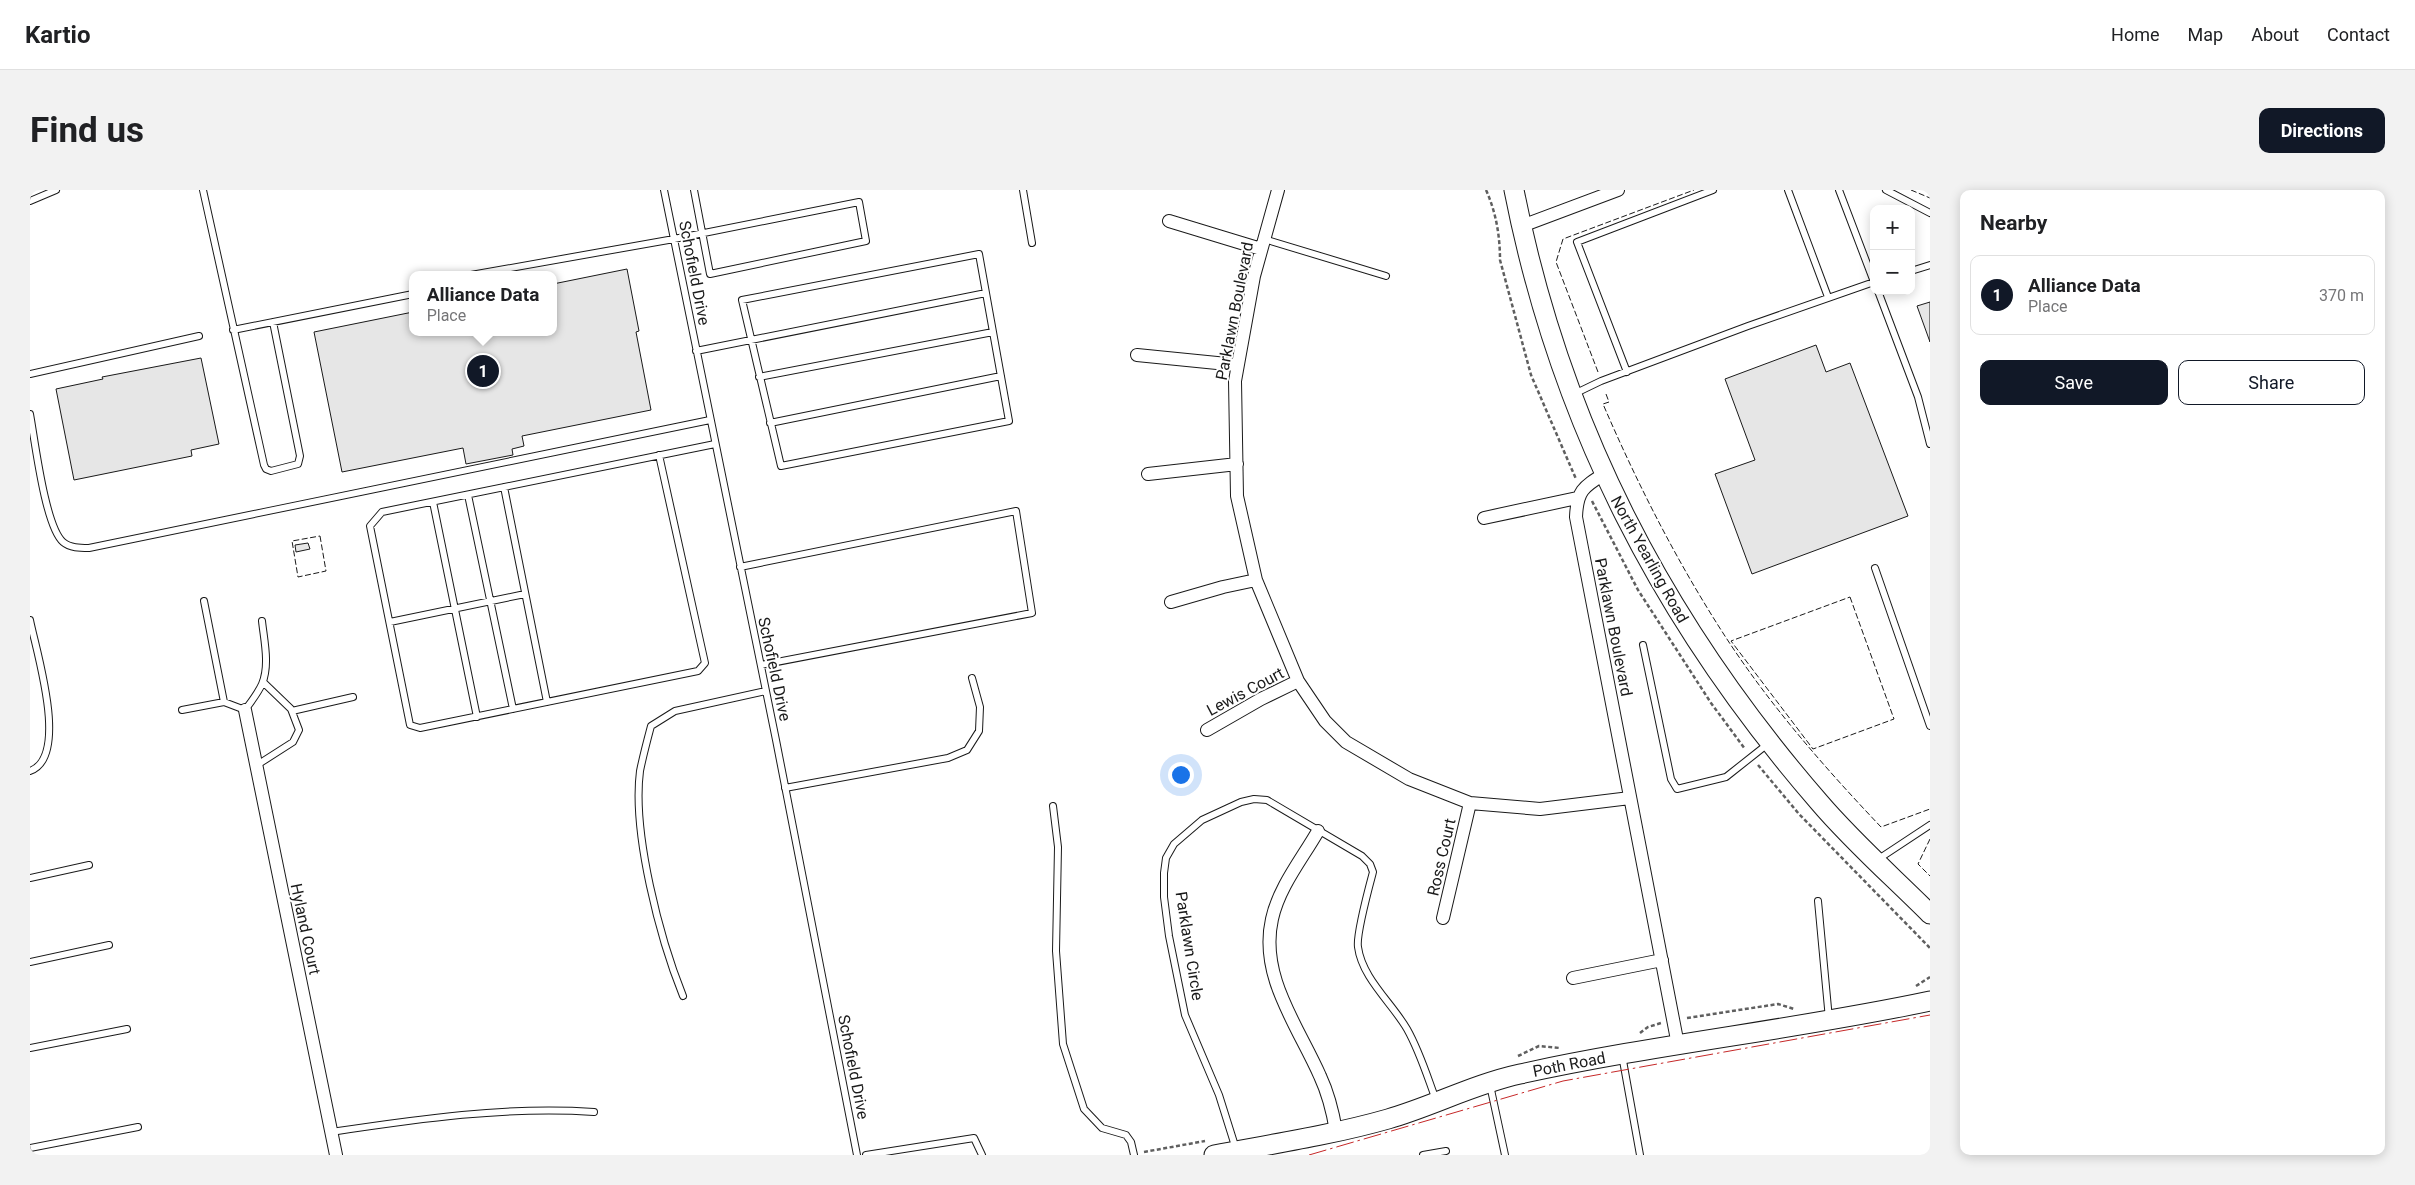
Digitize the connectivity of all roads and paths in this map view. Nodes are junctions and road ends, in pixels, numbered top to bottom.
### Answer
1 (56, 190) edge
2 (202, 190) edge
3 (664, 190) edge
4 (694, 190) edge
5 (1023, 190) edge
6 (1278, 190) edge
7 (1514, 190) edge
8 (1618, 190) edge
9 (1713, 190) edge
10 (1788, 190) edge
11 (1839, 190) edge
12 (1886, 190) edge
13 (30, 201) edge
14 (1930, 212) edge
15 (1169, 221) dead end
16 (1522, 226) junction
17 (702, 233) junction
18 (674, 239) junction
19 (1032, 242) dead end
20 (1262, 244) junction
21 (1930, 265) edge
22 (1915, 270) edge
23 (494, 271) edge
24 (1870, 271) edge
25 (1386, 276) dead end
26 (1870, 283) edge
27 (986, 293) junction
28 (409, 295) edge
29 (1880, 295) edge
30 (1828, 297) junction
31 (273, 322) junction
32 (233, 330) junction
33 (993, 332) junction
34 (199, 336) dead end
35 (751, 340) junction
36 (696, 351) junction
37 (1138, 355) dead end
38 (1237, 365) junction
39 (1626, 372) junction
40 (30, 374) edge
41 (1001, 376) junction
42 (759, 377) junction
43 (1571, 395) junction
44 (30, 414) edge
45 (710, 420) junction
46 (770, 423) junction
47 (715, 444) junction
48 (1930, 444) edge
49 (659, 455) junction
50 (1237, 464) junction
51 (1148, 474) dead end
52 (1604, 474) junction
53 (504, 487) junction
54 (468, 495) junction
55 (1577, 498) junction
56 (433, 502) junction
57 (1484, 518) dead end
58 (740, 567) junction
59 (1875, 568) dead end
60 (1256, 580) junction
61 (525, 594) junction
62 (490, 601) junction
63 (204, 602) dead end
64 (1171, 602) dead end
65 (455, 608) junction
66 (30, 620) edge
67 (262, 620) dead end
68 (390, 622) junction
69 (1643, 645) dead end
70 (760, 665) junction
71 (972, 678) dead end
72 (1298, 681) junction
73 (263, 682) junction
74 (766, 691) junction
75 (353, 696) dead end
76 (224, 702) junction
77 (547, 702) junction
78 (513, 709) junction
79 (182, 710) dead end
80 (245, 710) junction
81 (292, 711) junction
82 (477, 717) junction
83 (1930, 726) edge
84 (1207, 730) dead end
85 (1770, 743) junction
86 (256, 765) junction
87 (30, 771) edge
88 (785, 788) junction
89 (1630, 798) junction
90 (1470, 803) junction
91 (1053, 806) dead end
92 (1930, 825) edge
93 (1318, 831) junction
94 (1876, 860) junction
95 (89, 865) dead end
96 (30, 878) edge
97 (1818, 901) dead end
98 (1930, 914) edge
99 (1444, 918) dead end
100 (108, 945) dead end
101 (1662, 960) junction
102 (30, 962) edge
103 (1573, 978) dead end
104 (683, 996) dead end
105 (1930, 1001) edge
106 (1829, 1020) junction
107 (127, 1029) dead end
108 (1678, 1045) junction
109 (30, 1048) edge
110 (1622, 1054) junction
111 (1489, 1082) junction
112 (1437, 1101) junction
113 (594, 1112) dead end
114 (138, 1127) dead end
115 (1336, 1131) junction
116 (331, 1132) junction
117 (30, 1148) edge
118 (1236, 1151) junction
119 (1446, 1151) dead end
120 (336, 1155) edge
121 (857, 1155) edge
122 (866, 1155) edge
123 (982, 1155) edge
124 (1134, 1155) edge
125 (1214, 1155) edge
126 (1423, 1155) edge
127 (1505, 1155) edge
128 (1640, 1155) edge

1 - 13 lane
2 - 32 lane
3 - 18 lane, Schofield Drive
4 - 17 lane
5 - 19 lane
6 - 20 street, Parklawn Boulevard
7 - 16 main road, North Yearling Road
8 - 16 street
9 - 39 lane
10 - 30 lane
11 - 24 lane
12 - 14 lane
15 - 20 street
16 - 43 main road, North Yearling Road
17 - 17 lane
17 - 18 lane
18 - 23 lane
18 - 36 lane, Schofield Drive
20 - 25 lane
20 - 38 street, Parklawn Boulevard
21 - 22 lane
26 - 30 lane
27 - 33 lane
27 - 35 lane
27 - 35 lane
28 - 31 lane
29 - 48 lane
30 - 39 lane
31 - 32 lane
31 - 32 lane
33 - 41 lane
33 - 42 lane
34 - 40 lane
35 - 36 lane
35 - 42 lane
36 - 45 lane, Schofield Drive
37 - 38 street
38 - 50 street, Parklawn Boulevard
39 - 43 lane
41 - 46 lane
41 - 46 lane
42 - 46 lane
43 - 52 main road, North Yearling Road
44 - 45 lane
45 - 47 lane, Schofield Drive
47 - 49 lane
47 - 58 lane, Schofield Drive
49 - 53 lane
49 - 77 lane
50 - 51 street
50 - 60 street, Parklawn Boulevard
52 - 55 street
52 - 85 main road, North Yearling Road
53 - 54 lane
53 - 61 lane
54 - 56 lane
54 - 62 lane
55 - 57 street
55 - 89 street, Parklawn Boulevard
56 - 65 lane
56 - 68 lane
58 - 70 lane, Schofield Drive
58 - 70 lane
59 - 83 lane
60 - 64 street
60 - 72 street, Parklawn Boulevard
61 - 62 lane
61 - 77 lane
62 - 65 lane
62 - 78 lane
63 - 76 lane
65 - 68 lane
65 - 82 lane
66 - 87 lane
67 - 73 lane
68 - 82 lane
69 - 85 lane
70 - 74 lane, Schofield Drive
71 - 88 lane
72 - 84 street, Lewis Court
72 - 90 street, Parklawn Boulevard
73 - 80 lane
73 - 81 lane
74 - 88 lane, Schofield Drive
74 - 104 lane
75 - 81 lane
76 - 79 lane
76 - 80 lane
77 - 78 lane
78 - 82 lane
80 - 86 street, Hyland Court
81 - 86 lane
85 - 94 main road, North Yearling Road
86 - 116 street, Hyland Court
88 - 121 lane, Schofield Drive
89 - 90 street, Parklawn Boulevard
89 - 101 street, Parklawn Boulevard
90 - 99 street, Ross Court
91 - 124 lane
92 - 94 lane
93 - 112 lane, Parklawn Circle
93 - 115 street
93 - 118 lane, Parklawn Circle
94 - 98 main road, North Yearling Road
95 - 96 lane
97 - 106 lane
100 - 102 lane
101 - 103 street
101 - 108 street, Parklawn Boulevard
105 - 106 main road, Poth Road
106 - 108 main road, Poth Road
107 - 109 lane
108 - 110 main road, Poth Road
110 - 111 main road, Poth Road
110 - 128 lane
111 - 112 main road, Poth Road
111 - 127 lane
112 - 115 main road, Poth Road
113 - 116 lane
114 - 117 lane
115 - 118 main road, Poth Road
116 - 120 street, Hyland Court
118 - 125 main road, Poth Road
119 - 126 lane
122 - 123 lane

